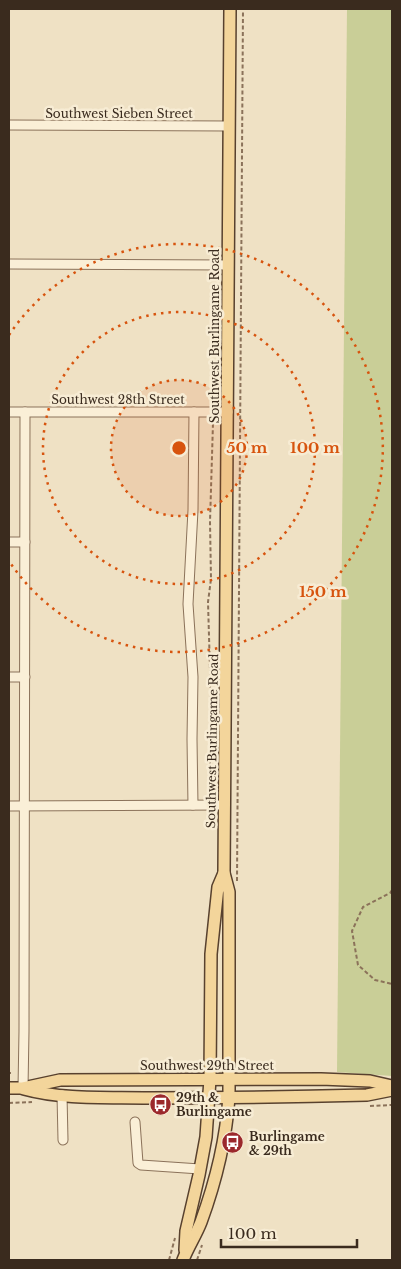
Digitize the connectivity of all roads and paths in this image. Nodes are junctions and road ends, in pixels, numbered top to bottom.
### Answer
1 (230, 9) edge
2 (243, 9) edge
3 (9, 125) edge
4 (229, 126) junction
5 (9, 264) edge
6 (228, 264) junction
7 (9, 412) edge
8 (25, 412) junction
9 (194, 412) junction
10 (228, 412) junction
11 (213, 422) dead end
12 (9, 542) edge
13 (25, 542) junction
14 (25, 677) junction
15 (9, 678) edge
16 (193, 805) junction
17 (211, 805) junction
18 (9, 806) edge
19 (25, 806) junction
20 (225, 806) junction
21 (213, 822) dead end
22 (224, 873) junction
23 (237, 885) dead end
24 (392, 890) edge
25 (392, 984) edge
26 (210, 1079) junction
27 (228, 1079) junction
28 (392, 1086) edge
29 (9, 1088) edge
30 (23, 1088) junction
31 (392, 1090) edge
32 (62, 1095) junction
33 (229, 1097) junction
34 (243, 1097) junction
35 (209, 1098) junction
36 (237, 1118) dead end
37 (135, 1122) dead end
38 (63, 1140) dead end
39 (200, 1169) junction
40 (176, 1235) dead end
41 (205, 1237) dead end
42 (184, 1259) edge
43 (169, 1260) edge
44 (197, 1260) edge

1 - 4 main road, Southwest Burlingame Road
2 - 23 path
3 - 4 street, Southwest Sieben Street
4 - 6 main road, Southwest Burlingame Road
5 - 6 street
6 - 10 main road, Southwest Burlingame Road
7 - 8 street, Southwest 28th Street
8 - 9 street, Southwest 28th Street
8 - 13 street
9 - 10 street, Southwest 28th Street
9 - 16 street
10 - 20 main road, Southwest Burlingame Road
11 - 17 path
12 - 13 street
13 - 14 street
14 - 15 street
14 - 19 street
16 - 17 street
16 - 19 street
17 - 20 street
17 - 21 path
18 - 19 street
19 - 30 street
20 - 22 main road, Southwest Burlingame Road
22 - 26 main road, Southwest Burlingame Road
22 - 27 main road, Southwest Burlingame Road
24 - 25 path
26 - 27 main road, Southwest 29th Street
26 - 30 main road, Southwest 29th Street
26 - 35 main road, Southwest Burlingame Road
27 - 28 main road, Southwest 29th Street
27 - 33 main road, Southwest Burlingame Road
29 - 30 main road, Southwest 29th Street
30 - 32 main road, Southwest 29th Street
31 - 34 main road, Southwest 29th Street
32 - 35 main road, Southwest 29th Street
32 - 38 street
33 - 34 main road, Southwest 29th Street
33 - 35 main road, Southwest 29th Street
33 - 42 main road, Southwest Burlingame Road
34 - 36 path
35 - 39 main road, Southwest Burlingame Road
37 - 39 street
39 - 42 main road, Southwest Burlingame Road
40 - 43 path
41 - 44 path

